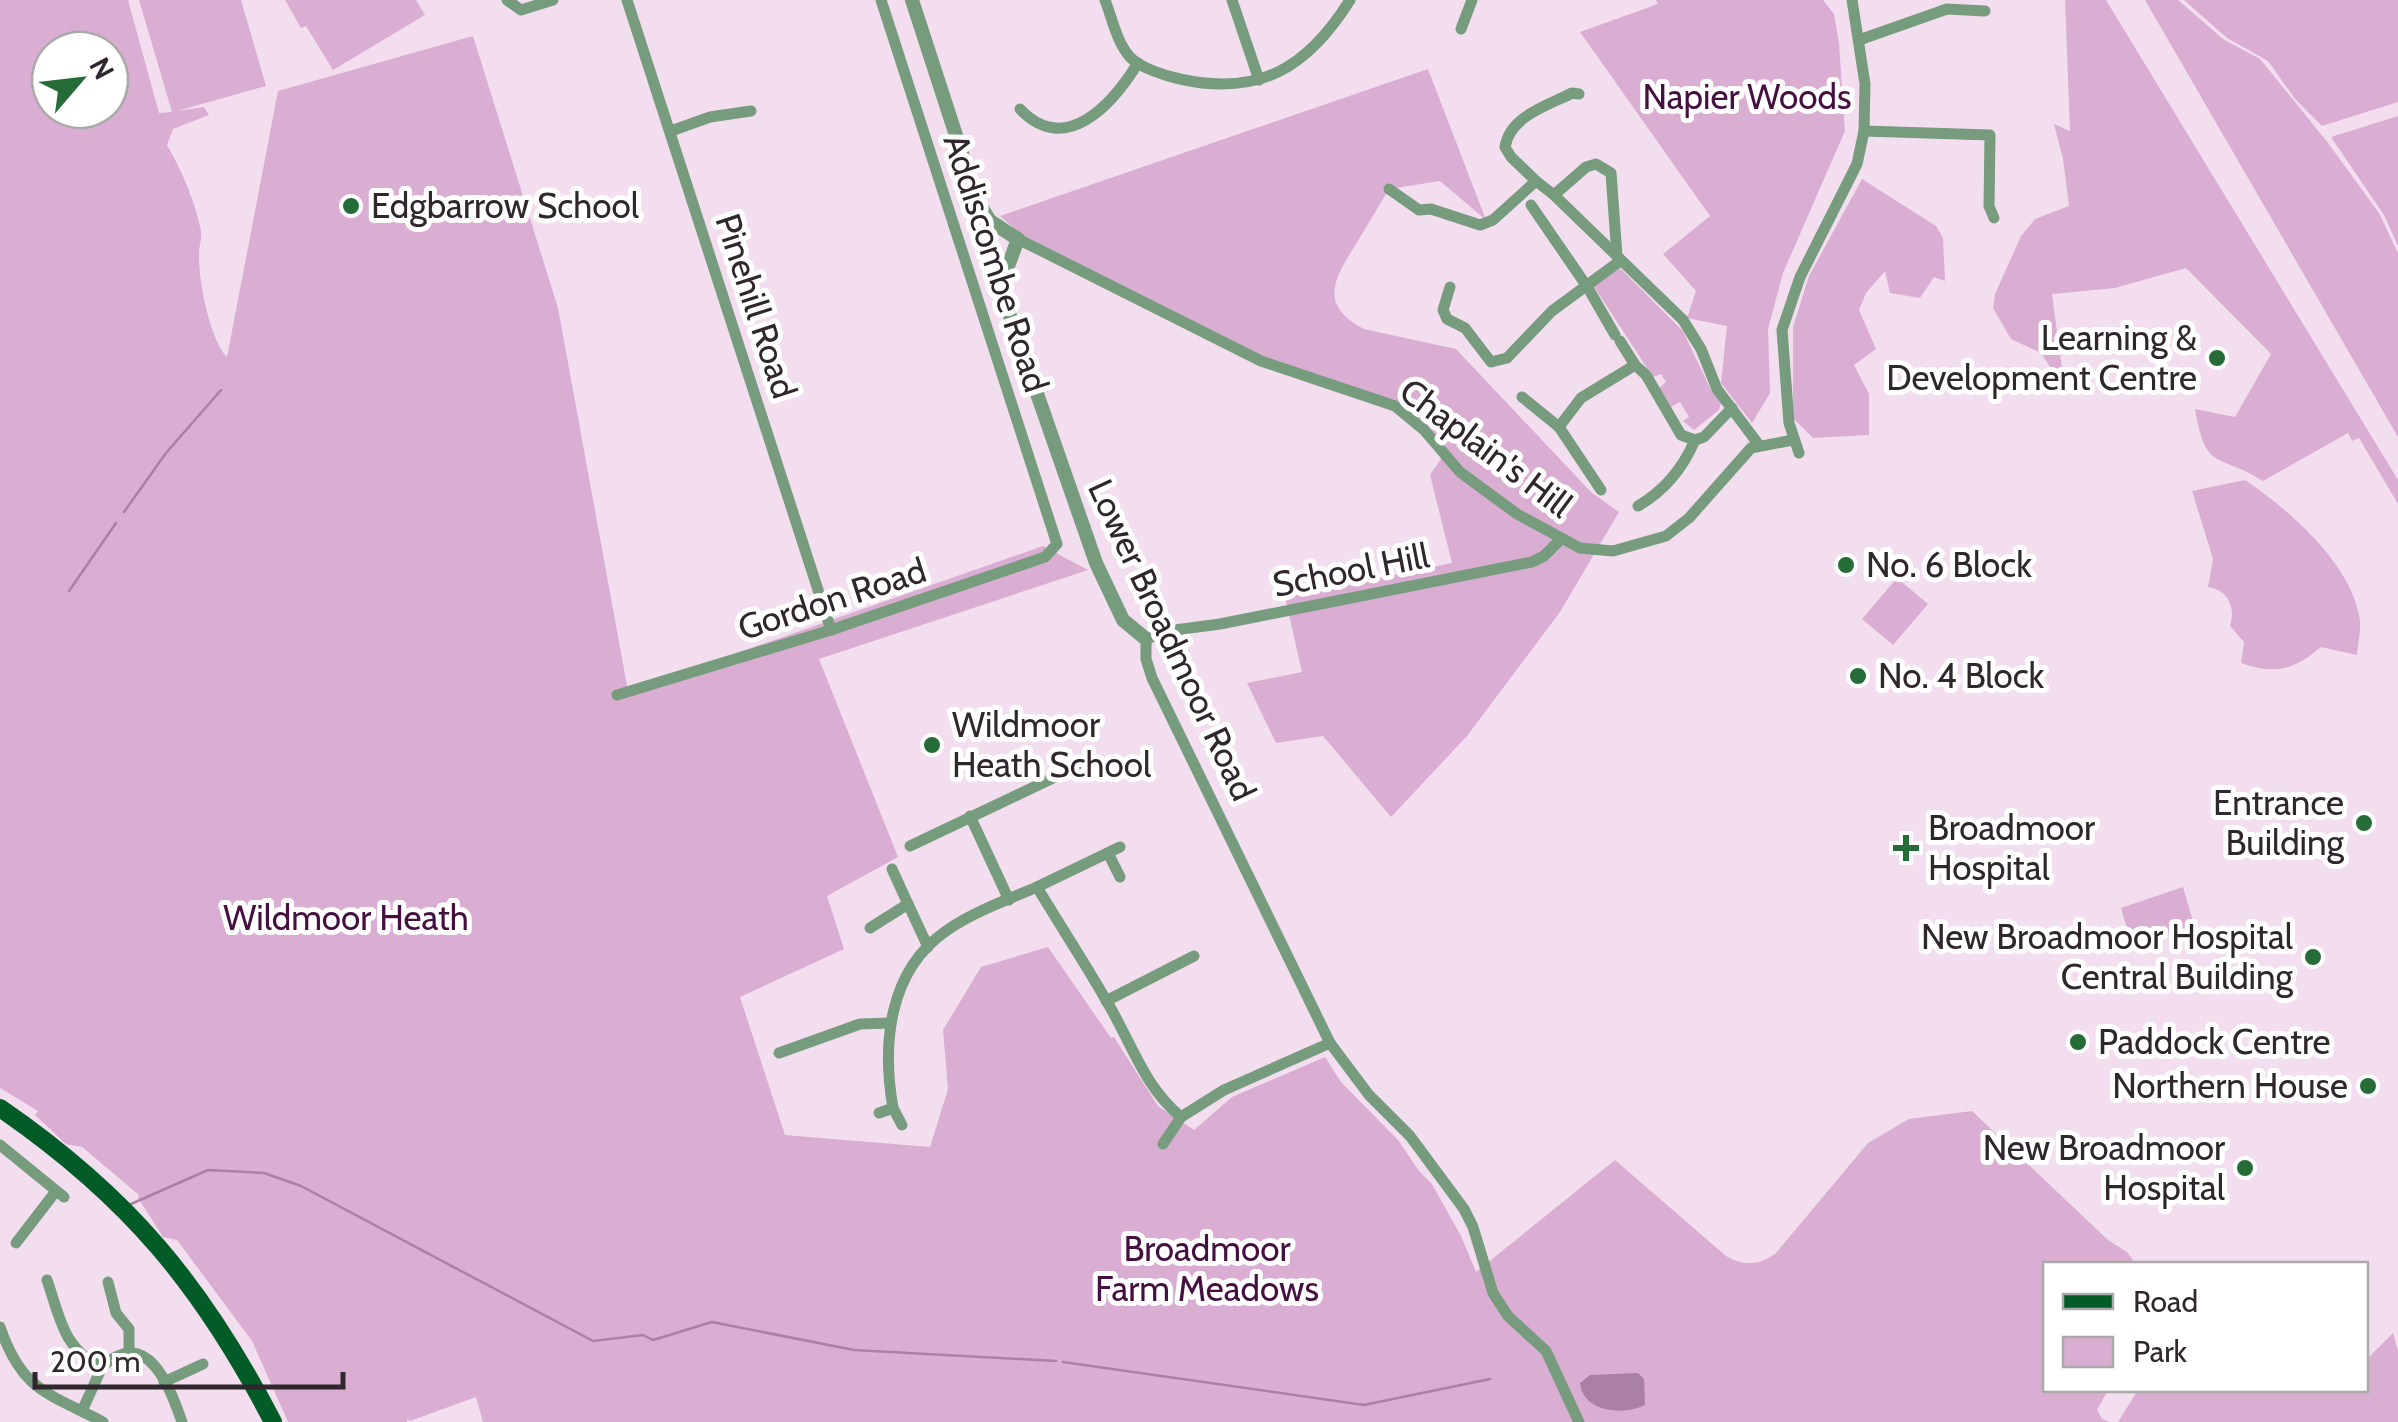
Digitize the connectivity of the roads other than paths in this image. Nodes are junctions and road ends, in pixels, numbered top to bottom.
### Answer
1 (508, 0) edge
2 (553, 0) edge
3 (627, 0) edge
4 (881, 0) edge
5 (912, 0) edge
6 (1105, 0) edge
7 (1232, 0) edge
8 (1350, 0) edge
9 (1472, 0) edge
10 (1852, 0) edge
11 (1986, 11) dead end
12 (1461, 30) dead end
13 (1858, 40) junction
14 (1134, 60) junction
15 (1259, 80) junction
16 (1580, 94) dead end
17 (1020, 109) dead end
18 (751, 111) dead end
19 (671, 131) junction
20 (1864, 131) junction
21 (1536, 181) junction
22 (1389, 189) dead end
23 (1554, 195) junction
24 (1530, 205) dead end
25 (1994, 218) dead end
26 (1018, 239) junction
27 (1619, 258) junction
28 (1450, 287) dead end
29 (1588, 288) junction
30 (1635, 366) junction
31 (1522, 397) dead end
32 (1732, 408) junction
33 (1559, 428) junction
34 (1695, 440) junction
35 (1793, 440) junction
36 (1759, 445) junction
37 (1798, 452) dead end
38 (1601, 490) dead end
39 (1638, 506) dead end
40 (1560, 540) junction
41 (1056, 544) joint
42 (830, 630) junction
43 (1146, 639) junction
44 (617, 695) dead end
45 (1076, 767) dead end
46 (970, 816) junction
47 (910, 846) dead end
48 (892, 869) dead end
49 (1120, 877) dead end
50 (1037, 887) junction
51 (1009, 900) junction
52 (908, 904) junction
53 (870, 928) dead end
54 (928, 947) junction
55 (1170, 951) dead end
56 (1194, 956) dead end
57 (1176, 964) junction
58 (1106, 1001) junction
59 (889, 1023) junction
60 (1330, 1042) junction
61 (779, 1053) dead end
62 (0, 1108) edge
63 (893, 1108) junction
64 (878, 1113) dead end
65 (1181, 1117) junction
66 (902, 1125) dead end
67 (1163, 1144) dead end
68 (0, 1146) edge
69 (16, 1243) dead end
70 (47, 1280) dead end
71 (108, 1282) dead end
72 (0, 1326) edge
73 (130, 1352) junction
74 (14, 1364) junction
75 (203, 1364) dead end
76 (102, 1367) junction
77 (0, 1373) edge
78 (164, 1382) junction
79 (82, 1411) junction
80 (103, 1422) edge
81 (182, 1422) edge
82 (274, 1422) edge
83 (1579, 1422) edge

1 - 2 street
3 - 19 street, Pinehill Road
4 - 41 street, Addiscombe Road
5 - 26 street
6 - 14 street
7 - 15 street
8 - 15 street
9 - 12 street
10 - 13 street
11 - 13 street
13 - 20 street
14 - 15 street
14 - 17 street
16 - 21 street
18 - 19 street
19 - 42 street, Pinehill Road
20 - 25 street
20 - 35 street
21 - 22 street
21 - 23 street
23 - 27 street
23 - 27 street
24 - 29 street
26 - 40 street, Chaplain's Hill
26 - 43 street, Lower Broadmoor Road
27 - 29 street
27 - 32 street
28 - 29 street
29 - 30 street
30 - 33 street
30 - 34 street
31 - 33 street
32 - 34 street
32 - 36 street
33 - 38 street
34 - 39 street
35 - 36 street
35 - 37 street
36 - 40 street, Chaplain's Hill
40 - 43 street, School Hill
41 - 42 street, Gordon Road
42 - 44 street, Gordon Road
43 - 60 street, Lower Broadmoor Road
45 - 46 street
46 - 47 street
46 - 51 street
48 - 52 street
49 - 50 street
50 - 51 street
50 - 58 street
51 - 54 street
52 - 53 street
52 - 54 street
54 - 59 street
55 - 57 street
56 - 57 street
57 - 58 street
58 - 65 street
59 - 61 street
59 - 63 street
60 - 65 street
60 - 83 street, Lower Broadmoor Road
62 - 82 main road
63 - 64 street
63 - 66 street
65 - 67 street
68 - 69 street
70 - 76 street
71 - 73 street
72 - 74 street
73 - 76 street
73 - 78 street
74 - 77 street
74 - 79 street
75 - 78 street
76 - 79 street
78 - 81 street
79 - 80 street

